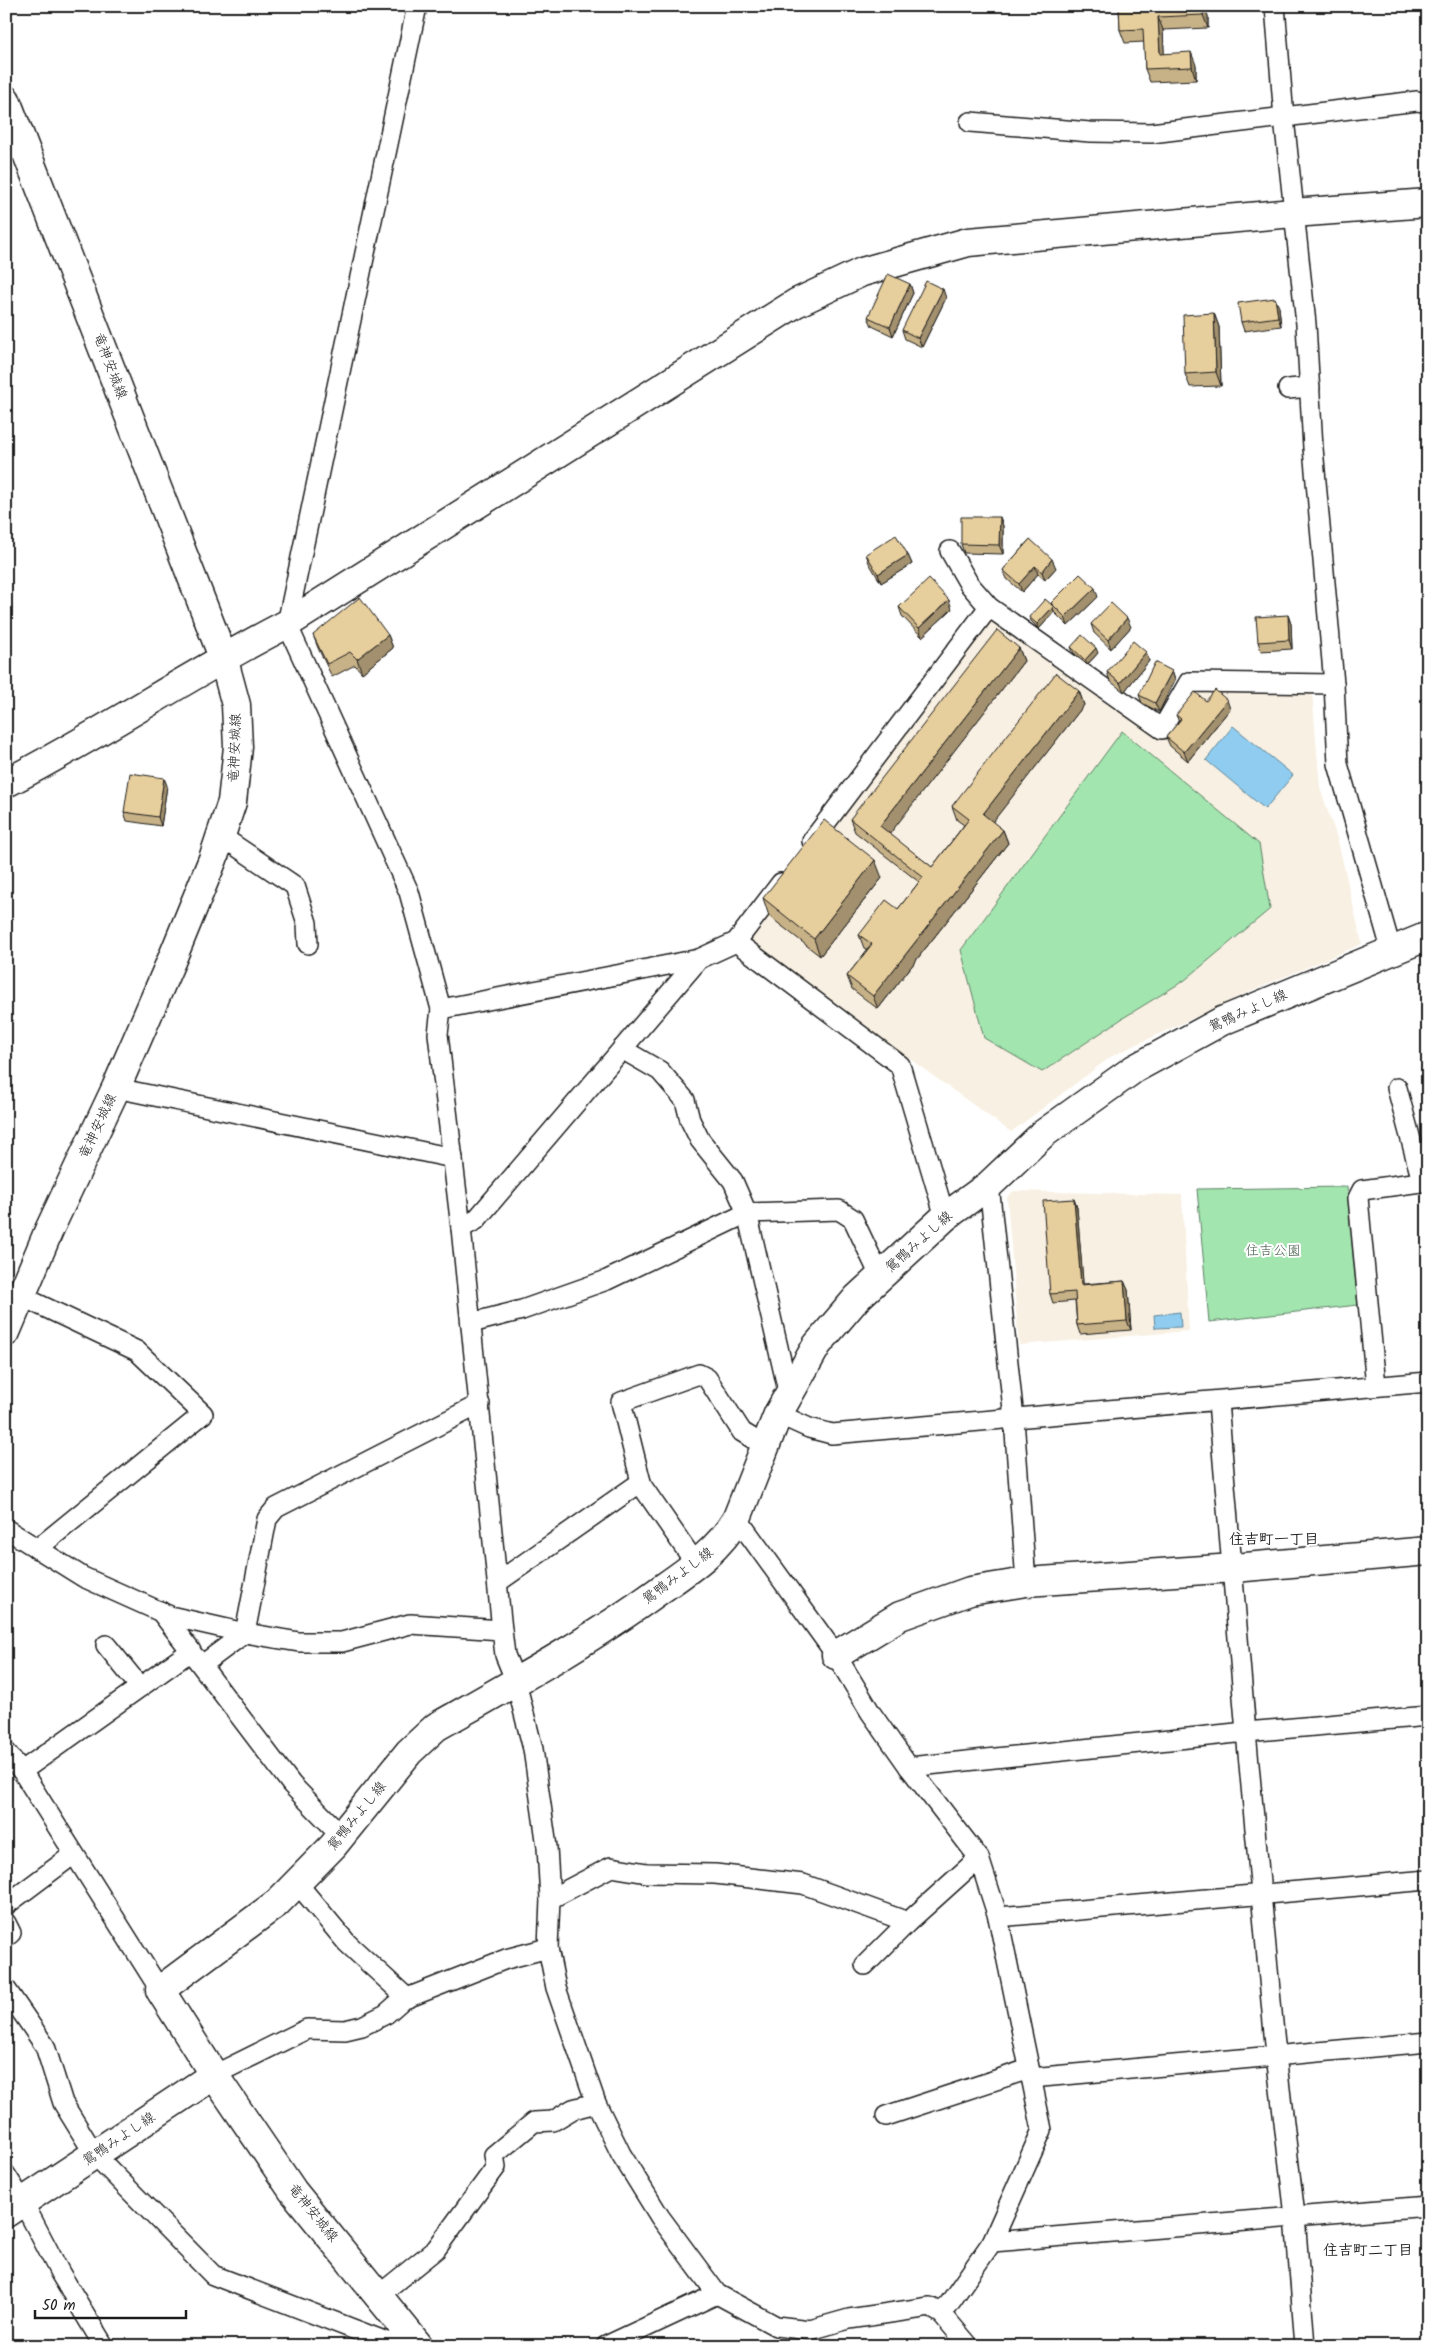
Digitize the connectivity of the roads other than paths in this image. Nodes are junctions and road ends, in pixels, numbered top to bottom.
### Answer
1 (417, 6) edge
2 (1276, 6) edge
3 (6, 100) edge
4 (1428, 103) edge
5 (1284, 118) junction
6 (970, 122) dead end
7 (15, 148) edge
8 (1428, 204) edge
9 (1294, 213) junction
10 (1310, 387) junction
11 (1288, 389) dead end
12 (950, 551) dead end
13 (989, 607) junction
14 (287, 624) junction
15 (223, 657) junction
16 (1334, 684) junction
17 (6, 782) edge
18 (221, 836) junction
19 (802, 855) edge
20 (790, 871) edge
21 (1428, 936) edge
22 (736, 942) junction
23 (308, 944) dead end
24 (1391, 949) junction
25 (699, 959) junction
26 (441, 1009) junction
27 (622, 1050) junction
28 (116, 1088) junction
29 (1396, 1088) dead end
30 (453, 1158) junction
31 (1425, 1181) edge
32 (989, 1185) junction
33 (747, 1213) junction
34 (945, 1216) junction
35 (461, 1228) junction
36 (880, 1276) junction
37 (22, 1296) junction
38 (471, 1323) junction
39 (6, 1332) edge
40 (1428, 1382) edge
41 (1376, 1386) junction
42 (1218, 1402) junction
43 (480, 1404) junction
44 (783, 1405) junction
45 (1014, 1419) junction
46 (765, 1446) junction
47 (641, 1482) junction
48 (737, 1518) junction
49 (6, 1529) edge
50 (37, 1549) junction
51 (1428, 1551) edge
52 (696, 1564) junction
53 (1234, 1568) junction
54 (498, 1582) junction
55 (1026, 1582) junction
56 (160, 1611) junction
57 (502, 1630) junction
58 (245, 1633) junction
59 (106, 1645) dead end
60 (836, 1656) junction
61 (196, 1658) junction
62 (516, 1682) junction
63 (140, 1686) junction
64 (1428, 1716) edge
65 (1246, 1732) junction
66 (6, 1752) edge
67 (909, 1767) junction
68 (22, 1771) junction
69 (341, 1835) junction
70 (74, 1854) junction
71 (979, 1858) junction
72 (1428, 1880) edge
73 (296, 1883) junction
74 (1262, 1895) junction
75 (550, 1899) junction
76 (6, 1905) edge
77 (998, 1917) junction
78 (908, 1922) junction
79 (6, 1923) edge
80 (6, 1937) edge
81 (548, 1948) junction
82 (865, 1965) dead end
83 (6, 1989) edge
84 (160, 1990) junction
85 (406, 1998) junction
86 (1428, 2042) edge
87 (1276, 2055) junction
88 (1030, 2073) junction
89 (214, 2075) junction
90 (596, 2103) junction
91 (886, 2116) dead end
92 (95, 2154) junction
93 (6, 2175) edge
94 (1428, 2206) edge
95 (15, 2208) edge
96 (1295, 2216) junction
97 (992, 2242) junction
98 (717, 2294) junction
99 (379, 2295) junction
100 (942, 2314) junction
101 (417, 2343) edge
102 (104, 2346) edge
103 (606, 2346) edge
104 (969, 2346) edge
105 (1305, 2346) edge

1 - 14 street
2 - 5 street
3 - 7 street, 竜神安城線
4 - 5 street
5 - 6 street
5 - 9 street
7 - 15 street, 竜神安城線
8 - 9 street
9 - 10 street
9 - 14 street
10 - 11 street
10 - 16 street
12 - 13 street
13 - 16 street
13 - 19 street
14 - 15 street
14 - 26 street
15 - 17 street
15 - 18 street, 竜神安城線
16 - 24 street
18 - 23 street
18 - 28 street, 竜神安城線
20 - 22 street
21 - 24 street, 鴛鴨みよし線
22 - 25 street
22 - 34 street
24 - 32 street, 鴛鴨みよし線
25 - 26 street
25 - 27 street
26 - 30 street
27 - 33 street
27 - 35 street
28 - 30 street
28 - 37 street, 竜神安城線
29 - 31 street
30 - 35 street
31 - 41 street
32 - 34 street, 鴛鴨みよし線
32 - 45 street
33 - 36 street
33 - 38 street
33 - 44 street
34 - 36 street, 鴛鴨みよし線
35 - 38 street
36 - 44 street, 鴛鴨みよし線
37 - 39 street, 竜神安城線
37 - 50 street
38 - 43 street
40 - 41 street
41 - 42 street
42 - 45 street
42 - 53 street
43 - 54 street
43 - 58 street
44 - 45 street
44 - 46 street, 鴛鴨みよし線
45 - 55 street
46 - 47 street
46 - 48 street, 鴛鴨みよし線
47 - 52 street
47 - 54 street
48 - 52 street, 鴛鴨みよし線
48 - 60 street
49 - 50 street
50 - 56 street
51 - 53 street
52 - 62 street, 鴛鴨みよし線
53 - 55 street
53 - 65 street
54 - 57 street
55 - 60 street
56 - 58 street
56 - 61 street
57 - 58 street
57 - 62 street
58 - 61 street
59 - 63 street
60 - 67 street
61 - 63 street
61 - 69 street
62 - 69 street, 鴛鴨みよし線
62 - 75 street
63 - 68 street
64 - 65 street
65 - 67 street
65 - 74 street
66 - 68 street
67 - 71 street
68 - 70 street
69 - 73 street, 鴛鴨みよし線
70 - 76 street
70 - 84 street
71 - 77 street
71 - 78 street
72 - 74 street
73 - 84 street, 鴛鴨みよし線
73 - 85 street
74 - 77 street
74 - 87 street
75 - 78 street
75 - 81 street
77 - 88 street
78 - 82 street
79 - 80 street
81 - 85 street
81 - 90 street
83 - 92 street
84 - 89 street
85 - 89 street
86 - 87 street
87 - 88 street
87 - 96 street
88 - 91 street
88 - 97 street
89 - 92 street, 鴛鴨みよし線
89 - 99 street, 竜神安城線
90 - 98 street
90 - 99 street
92 - 95 street, 鴛鴨みよし線
92 - 101 street
93 - 95 street
94 - 96 street
95 - 102 street
96 - 97 street
96 - 105 street
97 - 100 street
98 - 100 street
98 - 103 street
99 - 101 street, 竜神安城線
100 - 104 street

